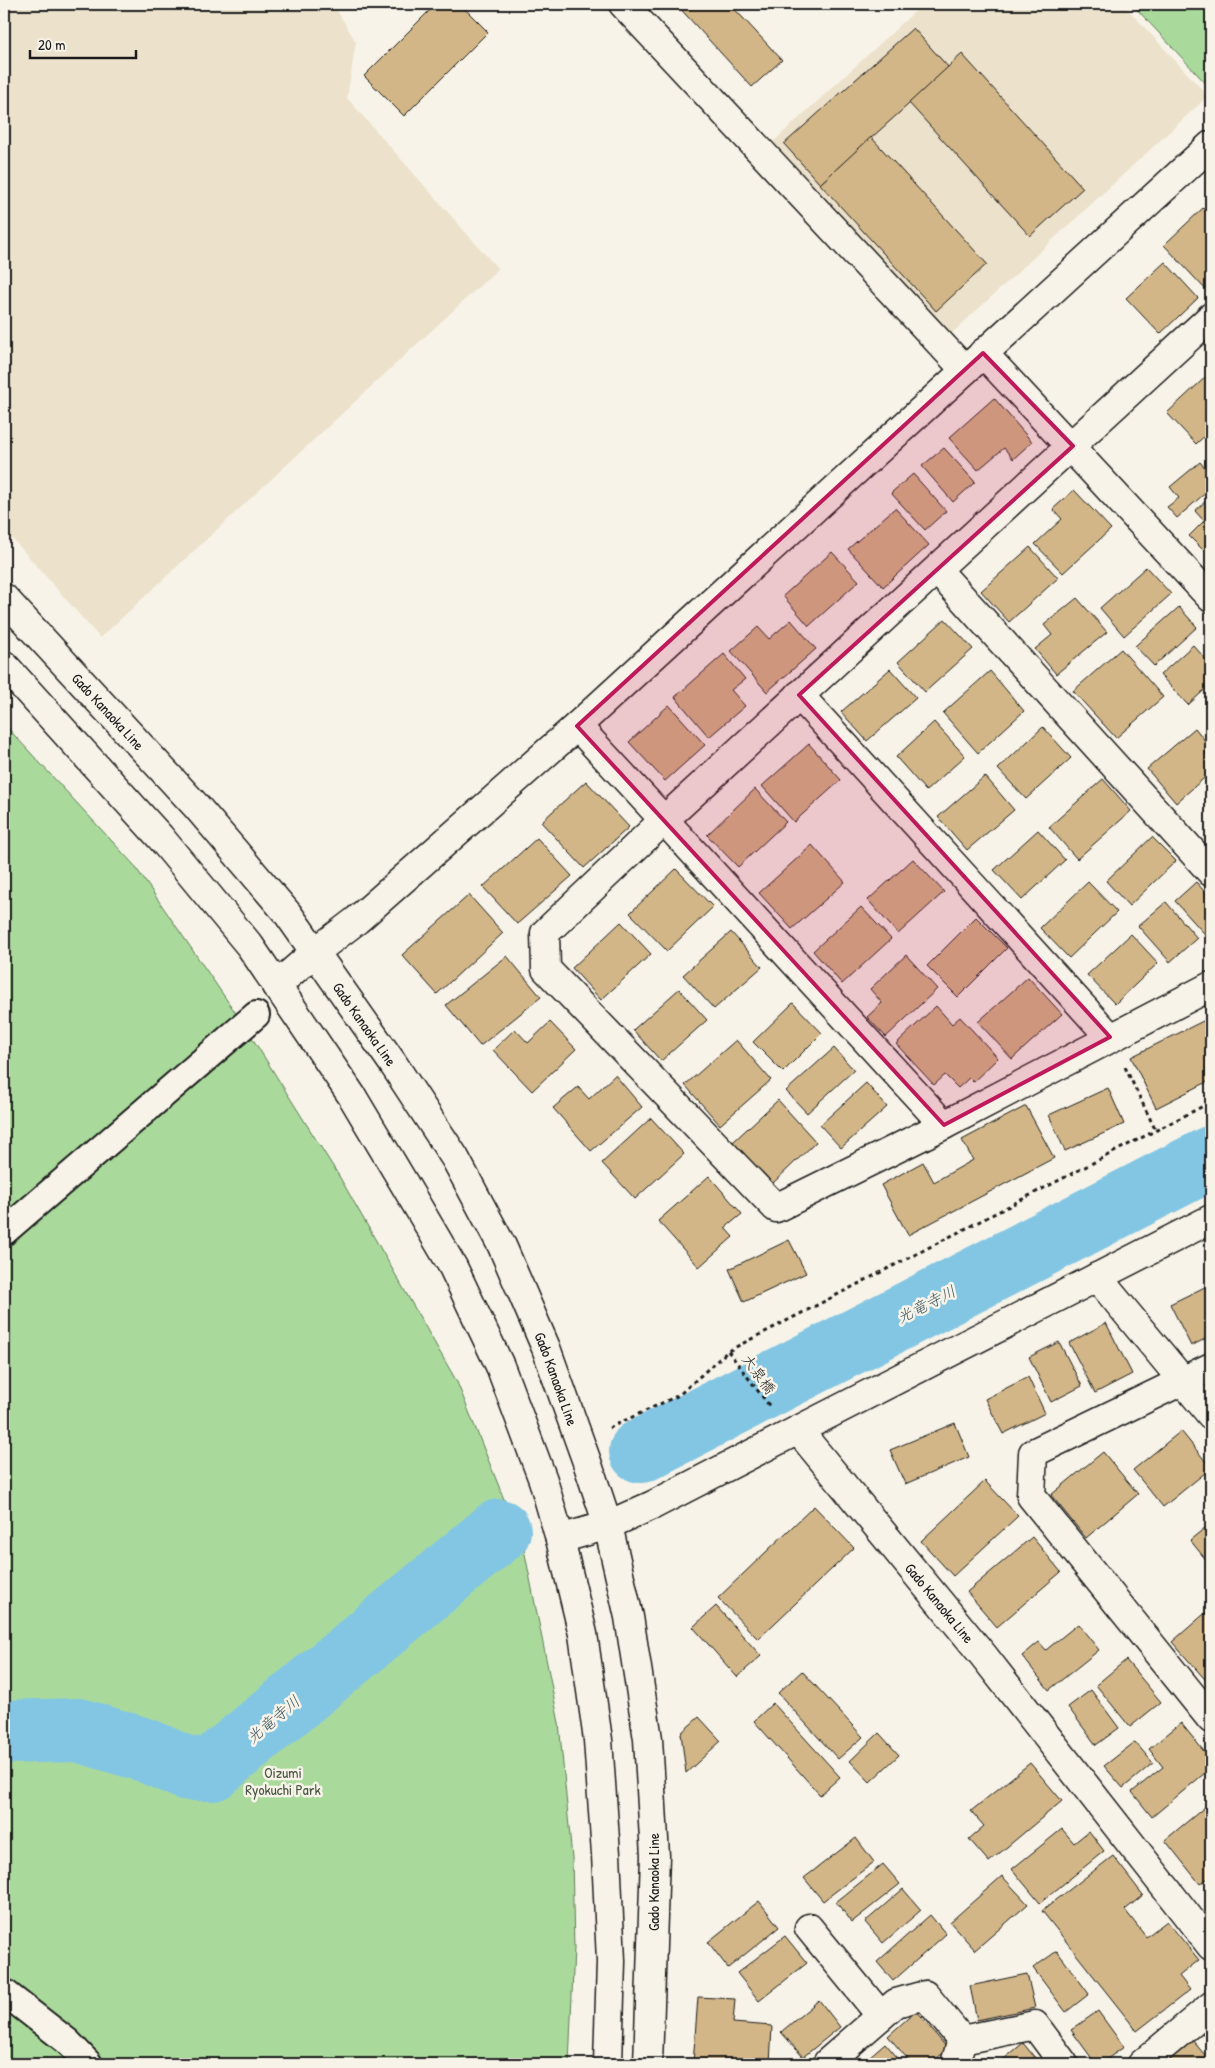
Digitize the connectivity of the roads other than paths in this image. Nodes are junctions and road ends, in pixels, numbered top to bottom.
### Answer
1 (623, 4) edge
2 (1211, 145) edge
3 (1210, 319) edge
4 (974, 362) junction
5 (1073, 446) junction
6 (937, 570) junction
7 (4, 598) edge
8 (1211, 598) edge
9 (4, 665) edge
10 (799, 695) junction
11 (577, 726) junction
12 (664, 820) junction
13 (1211, 872) edge
14 (316, 952) junction
15 (276, 986) junction
16 (1211, 986) edge
17 (256, 1014) dead end
18 (1110, 1037) junction
19 (944, 1125) junction
20 (1211, 1218) edge
21 (4, 1232) edge
22 (1097, 1277) junction
23 (1211, 1367) edge
24 (1184, 1381) junction
25 (1211, 1414) edge
26 (798, 1430) junction
27 (608, 1524) junction
28 (560, 1539) junction
29 (1211, 1719) edge
30 (809, 1928) dead end
31 (1211, 1946) edge
32 (4, 1992) edge
33 (1211, 2006) edge
34 (882, 2016) junction
35 (958, 2052) edge
36 (88, 2064) edge
37 (608, 2064) edge
38 (648, 2064) edge
39 (830, 2064) edge
40 (1064, 2064) edge
41 (1142, 2064) edge

1 - 4 street
2 - 4 street
3 - 5 street
4 - 5 street
4 - 11 street
5 - 6 street
5 - 8 street
6 - 10 street
6 - 13 street
7 - 14 street, Gado Kanaoka Line
9 - 15 street
10 - 12 street
10 - 18 street
11 - 12 street
11 - 14 street
12 - 19 street
12 - 19 street
14 - 15 street
14 - 27 street, Gado Kanaoka Line
15 - 28 street
16 - 18 street
17 - 21 street
18 - 19 street
20 - 22 street
22 - 24 street
22 - 26 street
23 - 24 street
24 - 25 street
24 - 29 street
26 - 27 street
26 - 31 street, Gado Kanaoka Line
27 - 28 street
27 - 38 street, Gado Kanaoka Line
28 - 37 street
30 - 34 street
32 - 36 street
33 - 41 street
34 - 35 street
34 - 39 street
35 - 40 street

